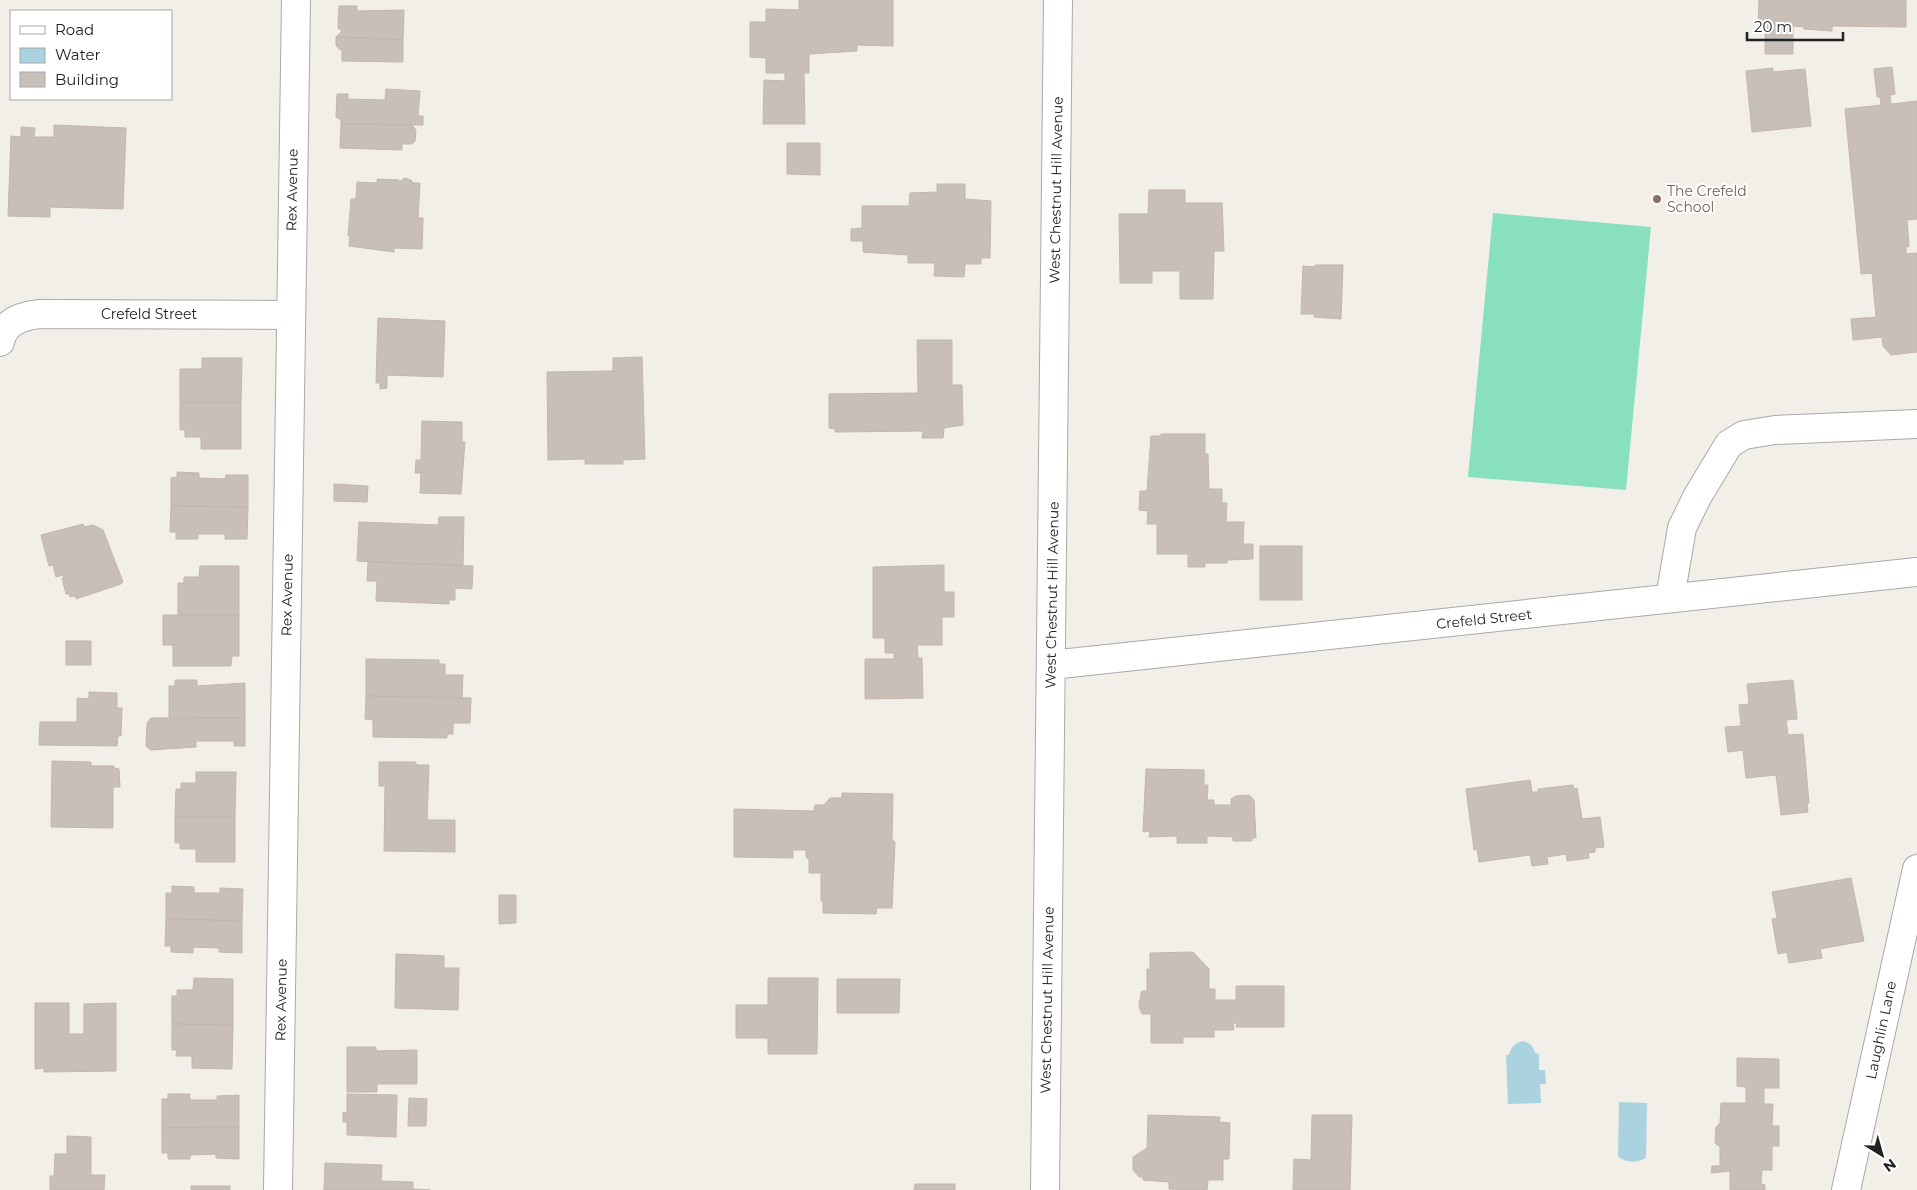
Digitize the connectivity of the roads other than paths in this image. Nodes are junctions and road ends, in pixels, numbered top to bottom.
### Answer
1 (296, 0) edge
2 (1058, 0) edge
3 (290, 315) junction
4 (5, 332) edge
5 (1917, 424) edge
6 (1917, 572) edge
7 (1670, 598) junction
8 (1051, 665) junction
9 (1917, 869) edge
10 (278, 1190) edge
11 (1045, 1190) edge
12 (1846, 1190) edge

1 - 3 street, Rex Avenue
2 - 8 street, West Chestnut Hill Avenue
3 - 4 street, Crefeld Street
3 - 10 street, Rex Avenue
5 - 7 street
6 - 7 street, Crefeld Street
7 - 8 street, Crefeld Street
8 - 11 street, West Chestnut Hill Avenue
9 - 12 street, Laughlin Lane

